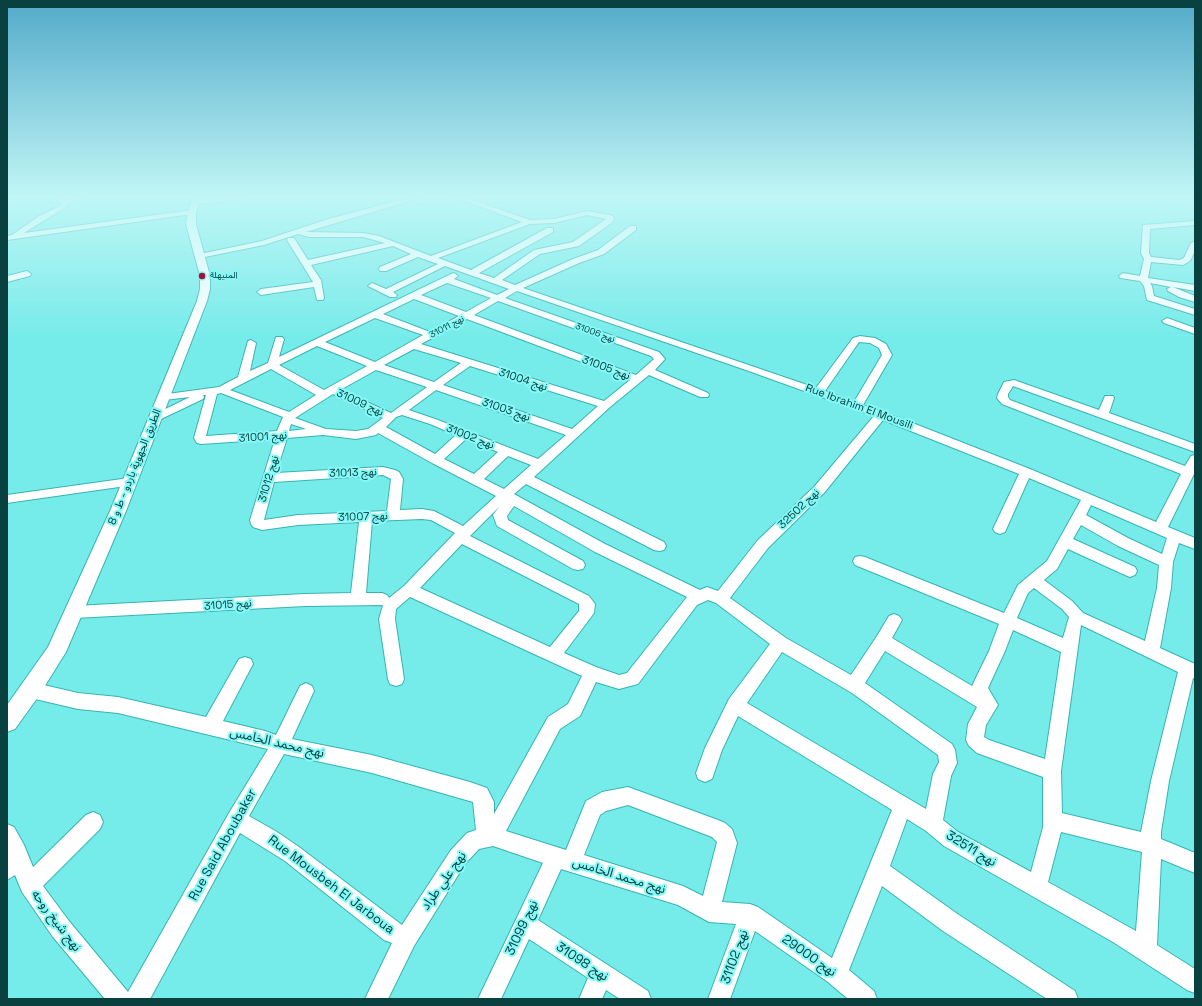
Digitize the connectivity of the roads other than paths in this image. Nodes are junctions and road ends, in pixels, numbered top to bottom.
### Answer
1 (197, 244) edge
2 (259, 244) edge
3 (294, 244) edge
4 (393, 244) joint
5 (470, 244) edge
6 (523, 244) edge
7 (575, 244) edge
8 (612, 244) edge
9 (1145, 244) edge
10 (1195, 244) edge
11 (418, 254) junction
12 (200, 256) junction
13 (432, 258) junction
14 (1148, 259) junction
15 (307, 263) junction
16 (446, 264) junction
17 (13, 268) dead end
18 (383, 269) dead end
19 (429, 272) junction
20 (469, 272) junction
21 (1123, 276) dead end
22 (7, 278) edge
23 (448, 280) junction
24 (1143, 280) junction
25 (495, 282) junction
26 (318, 284) junction
27 (1166, 285) junction
28 (372, 286) dead end
29 (1195, 288) edge
30 (517, 289) junction
31 (261, 292) dead end
32 (386, 292) junction
33 (320, 298) dead end
34 (410, 299) junction
35 (498, 299) junction
36 (1195, 299) edge
37 (1195, 312) edge
38 (376, 315) junction
39 (467, 316) junction
40 (1167, 320) dead end
41 (1195, 331) edge
42 (431, 335) junction
43 (279, 339) dead end
44 (252, 343) dead end
45 (318, 343) junction
46 (413, 346) junction
47 (468, 363) junction
48 (272, 365) junction
49 (376, 366) junction
50 (648, 371) junction
51 (243, 378) junction
52 (636, 379) junction
53 (437, 386) junction
54 (218, 390) junction
55 (819, 392) junction
56 (328, 393) junction
57 (704, 395) dead end
58 (1057, 397) junction
59 (164, 398) junction
60 (1109, 398) dead end
61 (606, 405) junction
62 (857, 406) junction
63 (1092, 410) junction
64 (396, 414) junction
65 (1103, 415) junction
66 (1044, 416) junction
67 (289, 417) junction
68 (879, 417) junction
69 (155, 418) junction
70 (1123, 422) junction
71 (377, 427) junction
72 (1079, 429) junction
73 (325, 432) junction
74 (464, 434) junction
75 (575, 434) junction
76 (282, 435) junction
77 (1117, 444) junction
78 (1195, 448) edge
79 (507, 451) junction
80 (436, 460) junction
81 (539, 464) junction
82 (1192, 470) edge
83 (1026, 472) junction
84 (270, 478) junction
85 (525, 478) junction
86 (475, 480) junction
87 (129, 482) junction
88 (509, 497) junction
89 (7, 499) edge
90 (1088, 499) junction
91 (394, 516) junction
92 (1078, 517) junction
93 (366, 518) junction
94 (258, 524) joint
95 (1000, 529) dead end
96 (1160, 530) junction
97 (462, 534) junction
98 (1174, 536) junction
99 (1066, 542) junction
100 (1195, 544) edge
101 (659, 546) dead end
102 (860, 561) dead end
103 (1166, 562) junction
104 (578, 565) dead end
105 (1130, 571) dead end
106 (1034, 580) junction
107 (409, 590) junction
108 (700, 596) junction
109 (358, 598) junction
110 (382, 599) dead end
111 (721, 599) junction
112 (74, 612) junction
113 (1078, 617) junction
114 (894, 620) dead end
115 (1008, 621) junction
116 (883, 641) junction
117 (780, 643) junction
118 (1069, 648) junction
119 (1152, 651) junction
120 (554, 654) junction
121 (245, 664) dead end
122 (1193, 669) edge
123 (592, 673) junction
124 (396, 679) dead end
125 (858, 688) junction
126 (31, 690) junction
127 (306, 691) dead end
128 (989, 705) junction
129 (734, 706) junction
130 (7, 722) edge
131 (210, 727) junction
132 (280, 745) junction
133 (1052, 771) junction
134 (705, 773) dead end
135 (904, 806) junction
136 (236, 820) junction
137 (1053, 820) junction
138 (93, 822) dead end
139 (933, 824) junction
140 (489, 836) junction
141 (12, 843) edge
142 (1152, 845) junction
143 (563, 859) junction
144 (1189, 860) edge
145 (7, 870) edge
146 (878, 870) junction
147 (29, 885) junction
148 (1037, 886) junction
149 (709, 911) junction
150 (750, 914) junction
151 (525, 924) junction
152 (406, 938) junction
153 (1146, 950) junction
154 (836, 974) junction
155 (601, 975) junction
156 (1195, 982) edge
157 (120, 999) edge
158 (137, 999) edge
159 (376, 999) edge
160 (489, 999) edge
161 (590, 999) edge
162 (640, 999) edge
163 (719, 999) edge
164 (866, 999) edge
165 (1067, 999) edge

1 - 12 main road, الطريق الجهوية باردو - ط و 8
2 - 12 street
3 - 15 street
4 - 11 street, Rue Ibrahim El Mousili
4 - 15 street
5 - 13 street
6 - 20 street
7 - 25 street
8 - 30 street, نهج 31011
9 - 14 street
10 - 14 street
11 - 13 street, Rue Ibrahim El Mousili
11 - 18 street
12 - 59 main road, الطريق الجهوية باردو - ط و 8
13 - 16 street, Rue Ibrahim El Mousili
14 - 24 street
15 - 26 street
16 - 19 street
16 - 20 street, Rue Ibrahim El Mousili
17 - 22 street
19 - 23 street
19 - 32 street
20 - 23 street
20 - 25 street, Rue Ibrahim El Mousili
21 - 24 street
23 - 34 street
23 - 35 street
24 - 27 street
24 - 37 street
25 - 30 street, Rue Ibrahim El Mousili
26 - 31 street
26 - 33 street
27 - 29 street
27 - 36 street
28 - 32 street, نهج 31005
30 - 35 street, نهج 31011
30 - 55 street, Rue Ibrahim El Mousili
32 - 34 street, نهج 31005
34 - 38 street
34 - 39 street, نهج 31005
35 - 39 street, نهج 31011
35 - 50 street, نهج 31006
38 - 42 street
38 - 45 street
39 - 42 street, نهج 31011
39 - 52 street, نهج 31005
40 - 41 street
42 - 46 street, نهج 31011
43 - 48 street
44 - 51 street
45 - 48 street
45 - 49 street, نهج 31003
46 - 47 street, نهج 31004
46 - 49 street, نهج 31011
47 - 53 street
47 - 61 street, نهج 31004
48 - 51 street
48 - 56 street
49 - 53 street, نهج 31003
49 - 56 street, نهج 31009
50 - 52 street, نهج 31006
50 - 57 street
51 - 54 street
52 - 61 street, نهج 31005
53 - 64 street
53 - 75 street, نهج 31003
54 - 59 street
54 - 67 street
54 - 69 street
54 - 76 street, نهج 31001
55 - 62 street, Rue Ibrahim El Mousili
55 - 62 street
56 - 64 street, نهج 31009
56 - 67 street
58 - 63 street
58 - 66 street
58 - 66 street
59 - 69 main road, الطريق الجهوية باردو - ط و 8
60 - 65 street
61 - 75 street, نهج 31005
62 - 68 street, Rue Ibrahim El Mousili
63 - 65 street
63 - 72 street
64 - 71 street, نهج 31009
64 - 74 street, نهج 31002
65 - 70 street
66 - 72 street
67 - 73 street
67 - 76 street, نهج 31012
68 - 83 street, Rue Ibrahim El Mousili
68 - 111 street, نهج 32502
69 - 87 main road, الطريق الجهوية باردو - ط و 8
70 - 77 street
70 - 78 street
71 - 73 street, نهج 31009
71 - 80 street
72 - 77 street
73 - 76 street, نهج 31001
74 - 79 street, نهج 31002
74 - 80 street
75 - 81 street
76 - 84 street, نهج 31012
77 - 82 street
79 - 81 street, نهج 31002
79 - 86 street
80 - 86 street
81 - 85 street
82 - 96 street
83 - 90 street, Rue Ibrahim El Mousili
83 - 95 street
84 - 91 street, نهج 31013
84 - 94 street, نهج 31012
85 - 88 street
85 - 101 street
86 - 88 street
87 - 89 street
87 - 112 main road, الطريق الجهوية باردو - ط و 8
88 - 97 street
88 - 104 street
88 - 108 street
90 - 92 street
90 - 96 street, Rue Ibrahim El Mousili
91 - 93 street, نهج 31007
91 - 97 street, نهج 31007
92 - 99 street
92 - 103 street
93 - 94 street, نهج 31007
93 - 109 street
96 - 98 street, Rue Ibrahim El Mousili
97 - 107 street
97 - 120 street, نهج 31007
98 - 100 street, Rue Ibrahim El Mousili
98 - 103 street
99 - 105 street
99 - 106 street
102 - 115 street
103 - 119 street
106 - 113 street
106 - 115 street
107 - 120 street
107 - 124 street
108 - 111 street
108 - 123 street
109 - 110 street, نهج 31015
109 - 112 street, نهج 31015
111 - 117 street
112 - 126 main road, الطريق الجهوية باردو - ط و 8
113 - 118 street
113 - 119 street
114 - 116 street
115 - 118 street
115 - 128 street
116 - 125 street
116 - 128 street
117 - 125 street
117 - 129 street
118 - 133 street
119 - 122 street
120 - 123 street
121 - 131 street
122 - 142 street
123 - 140 street
125 - 139 street
126 - 130 main road, الطريق الجهوية باردو - ط و 8
126 - 131 street, نهج محمد الخامس
127 - 132 street, Rue Said Aboubaker
128 - 133 street
129 - 134 street
129 - 135 street, نهج 32511
131 - 132 street, نهج محمد الخامس
132 - 136 street, Rue Said Aboubaker
132 - 140 street, نهج محمد الخامس
133 - 137 street
135 - 139 street, نهج 32511
135 - 146 street
136 - 152 street, Rue Mousbeh El Jarboua
136 - 158 street, Rue Said Aboubaker
137 - 142 street
137 - 148 street
138 - 147 street
139 - 148 street, نهج 32511
140 - 143 street
140 - 152 street, نهج علي طراد
141 - 145 street
141 - 147 street, نهج شيخ روحه
142 - 144 street
142 - 153 street
143 - 149 street, نهج محمد الخامس
143 - 149 street, نهج 31099
143 - 151 street, نهج 31099
146 - 154 street
146 - 165 street
147 - 157 street, نهج شيخ روحه
148 - 153 street, نهج 32511
149 - 150 street
150 - 154 street, نهج 29000
150 - 163 street, نهج 31102
151 - 155 street, نهج 31098
151 - 160 street, نهج 31099
152 - 159 street, نهج علي طراد
153 - 156 street, نهج 32511
154 - 164 street, نهج 29000
155 - 161 street
155 - 162 street, نهج 31098

